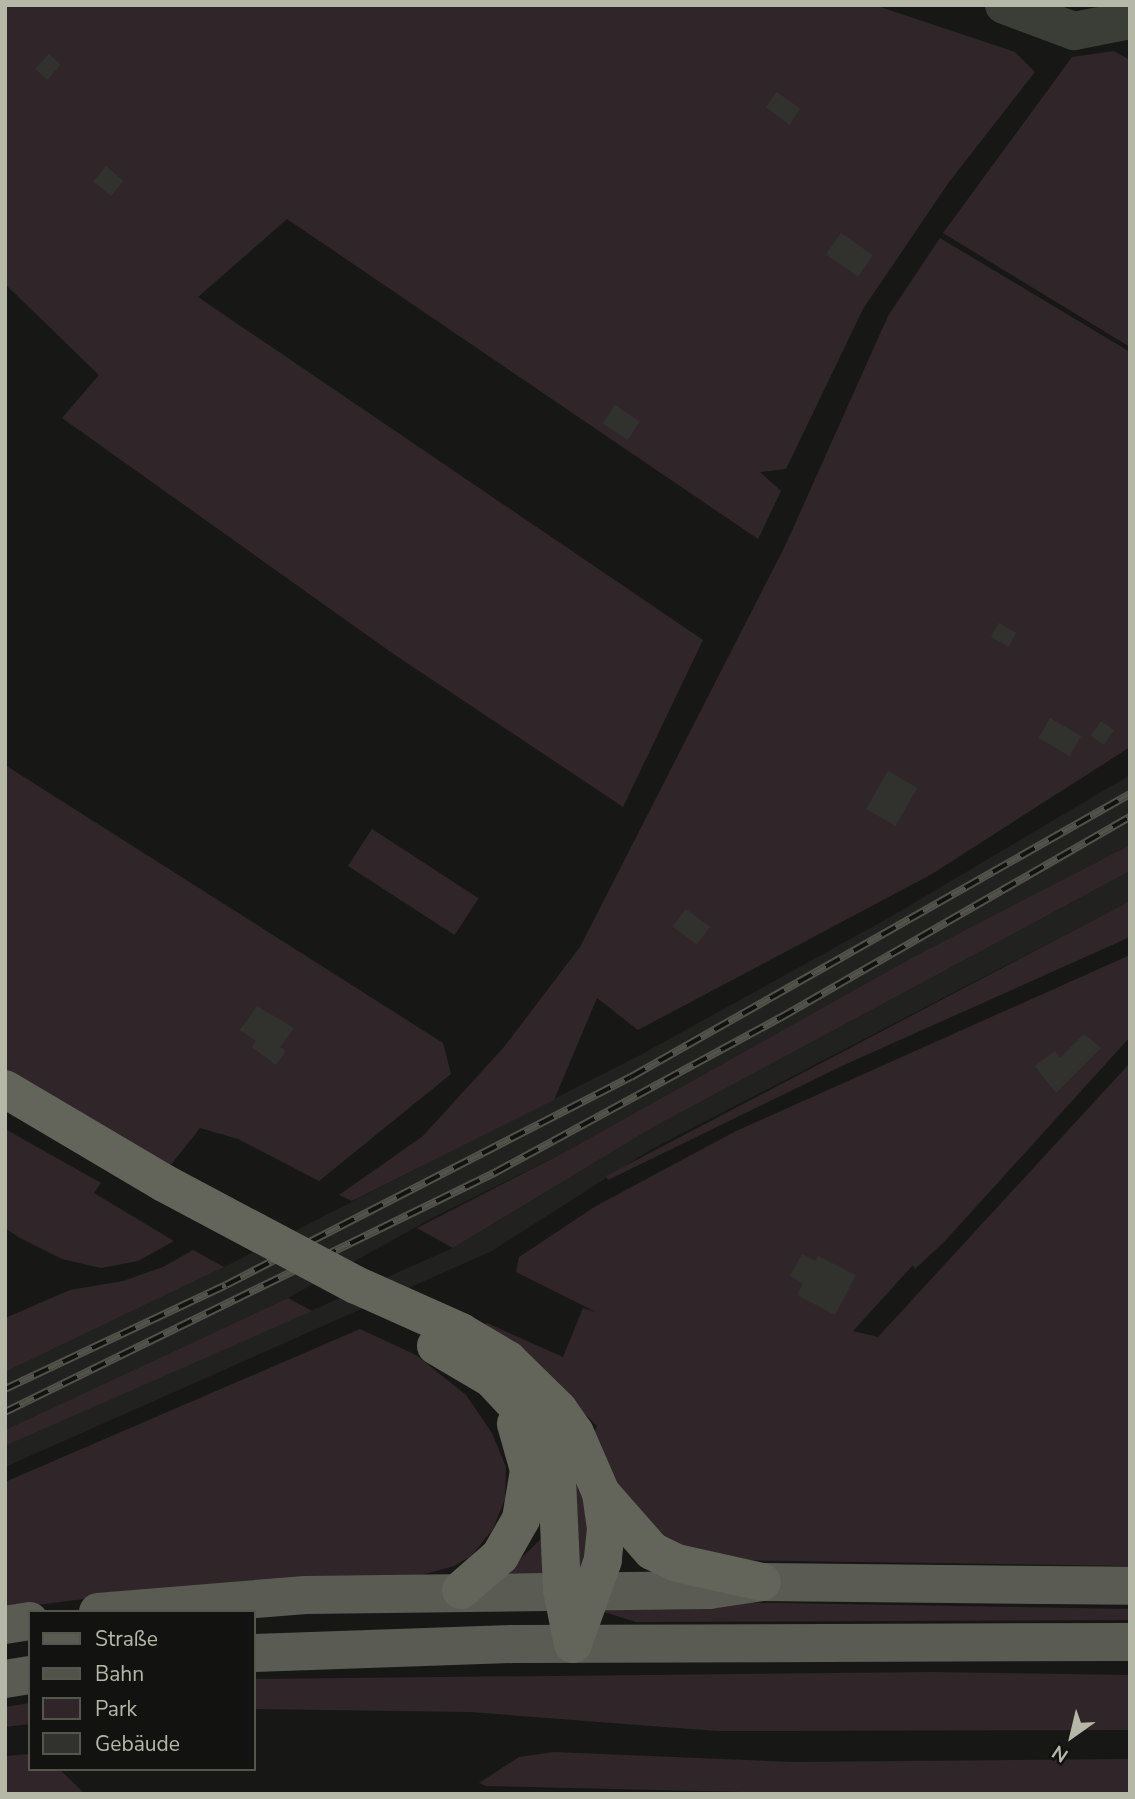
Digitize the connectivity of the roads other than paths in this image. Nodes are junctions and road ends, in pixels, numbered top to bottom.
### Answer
1 (1004, 5) edge
2 (1130, 20) edge
3 (5, 1089) edge
4 (5, 1114) edge
5 (152, 1189) junction
6 (448, 1339) junction
7 (509, 1398) junction
8 (601, 1493) junction
9 (762, 1581) junction
10 (1130, 1586) edge
11 (461, 1590) junction
12 (577, 1590) junction
13 (122, 1610) edge
14 (28, 1621) edge
15 (5, 1625) edge
16 (1130, 1642) edge
17 (573, 1644) junction
18 (256, 1653) edge
19 (28, 1675) edge
20 (5, 1679) edge

1 - 2 street
3 - 5 highway
4 - 5 highway
5 - 6 highway, bridge
6 - 7 highway
6 - 8 highway
7 - 11 highway
7 - 12 highway
8 - 9 highway
8 - 12 highway
9 - 10 main road
9 - 12 main road
11 - 12 main road
11 - 13 main road
12 - 17 highway
14 - 15 main road
16 - 17 main road
17 - 18 main road
19 - 20 main road

